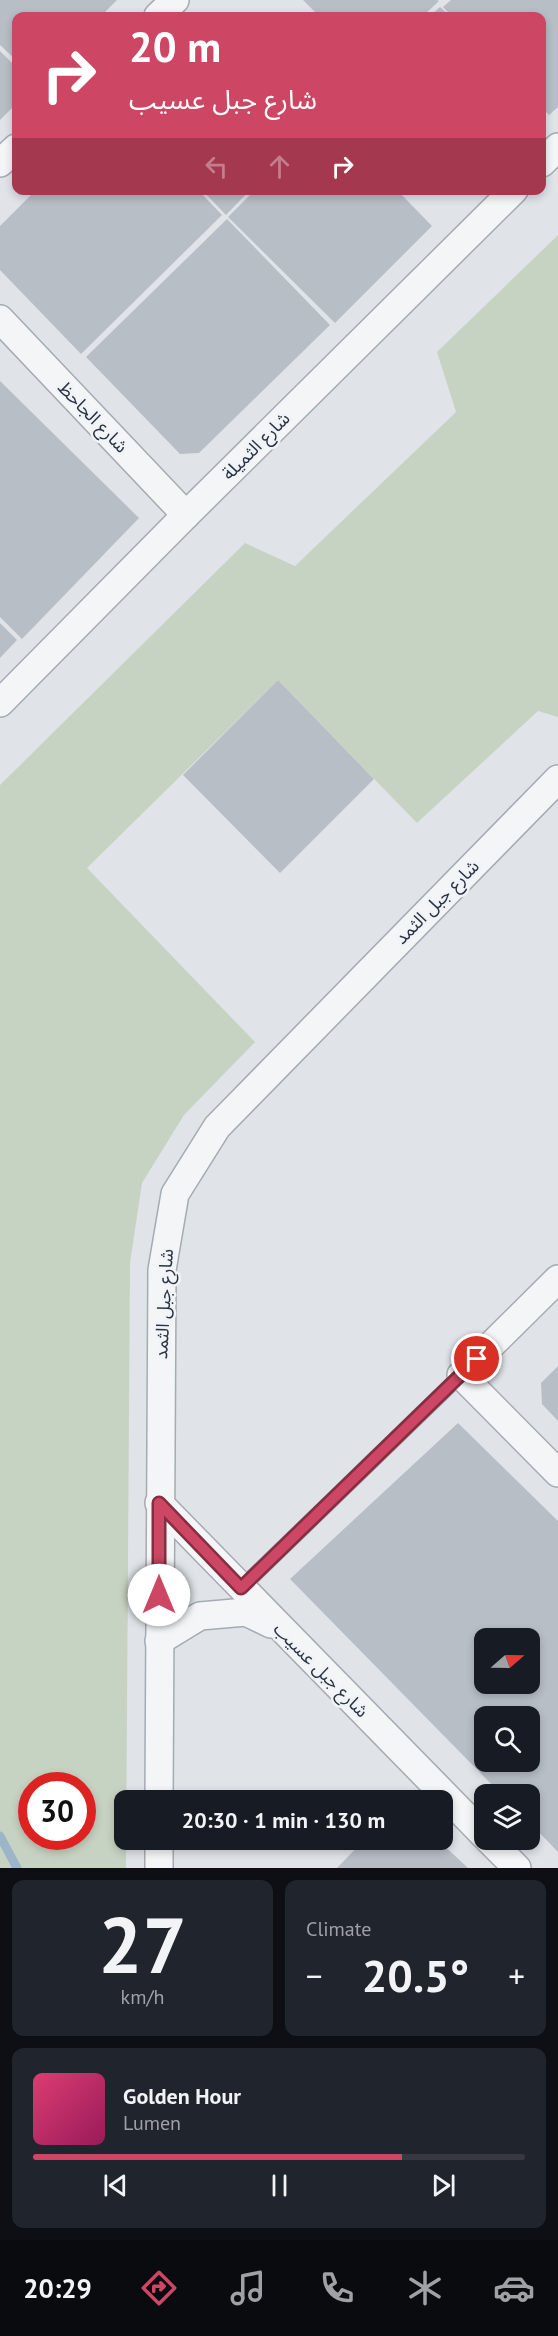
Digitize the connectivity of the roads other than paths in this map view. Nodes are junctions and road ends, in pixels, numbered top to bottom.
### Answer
1 (175, 0) edge
2 (162, 12) edge
3 (558, 147) edge
4 (12, 152) edge
5 (546, 159) edge
6 (0, 163) edge
7 (509, 195) edge
8 (0, 319) edge
9 (186, 514) junction
10 (0, 703) edge
11 (558, 779) edge
12 (558, 1279) edge
13 (460, 1375) junction
14 (558, 1473) edge
15 (159, 1503) junction
16 (241, 1588) junction
17 (279, 1628) junction
18 (159, 1641) junction
19 (159, 1790) edge
20 (474, 1825) edge
21 (159, 1850) edge
22 (499, 1850) edge
23 (159, 1868) edge
24 (517, 1868) edge

1 - 2 street
3 - 5 street
4 - 6 street
7 - 9 street, شارع الثميلة
8 - 9 street, شارع الجاحظ
9 - 10 street, شارع الثميلة
11 - 15 street, شارع جبل الثمد
12 - 13 street
13 - 14 street
13 - 16 lane
15 - 16 street, شارع جبل عسيب
15 - 18 street, شارع جبل الثمد
16 - 17 street, شارع جبل عسيب
17 - 18 street
17 - 20 street, شارع جبل عسيب
18 - 19 street, شارع جبل الثمد
21 - 23 street
22 - 24 street

